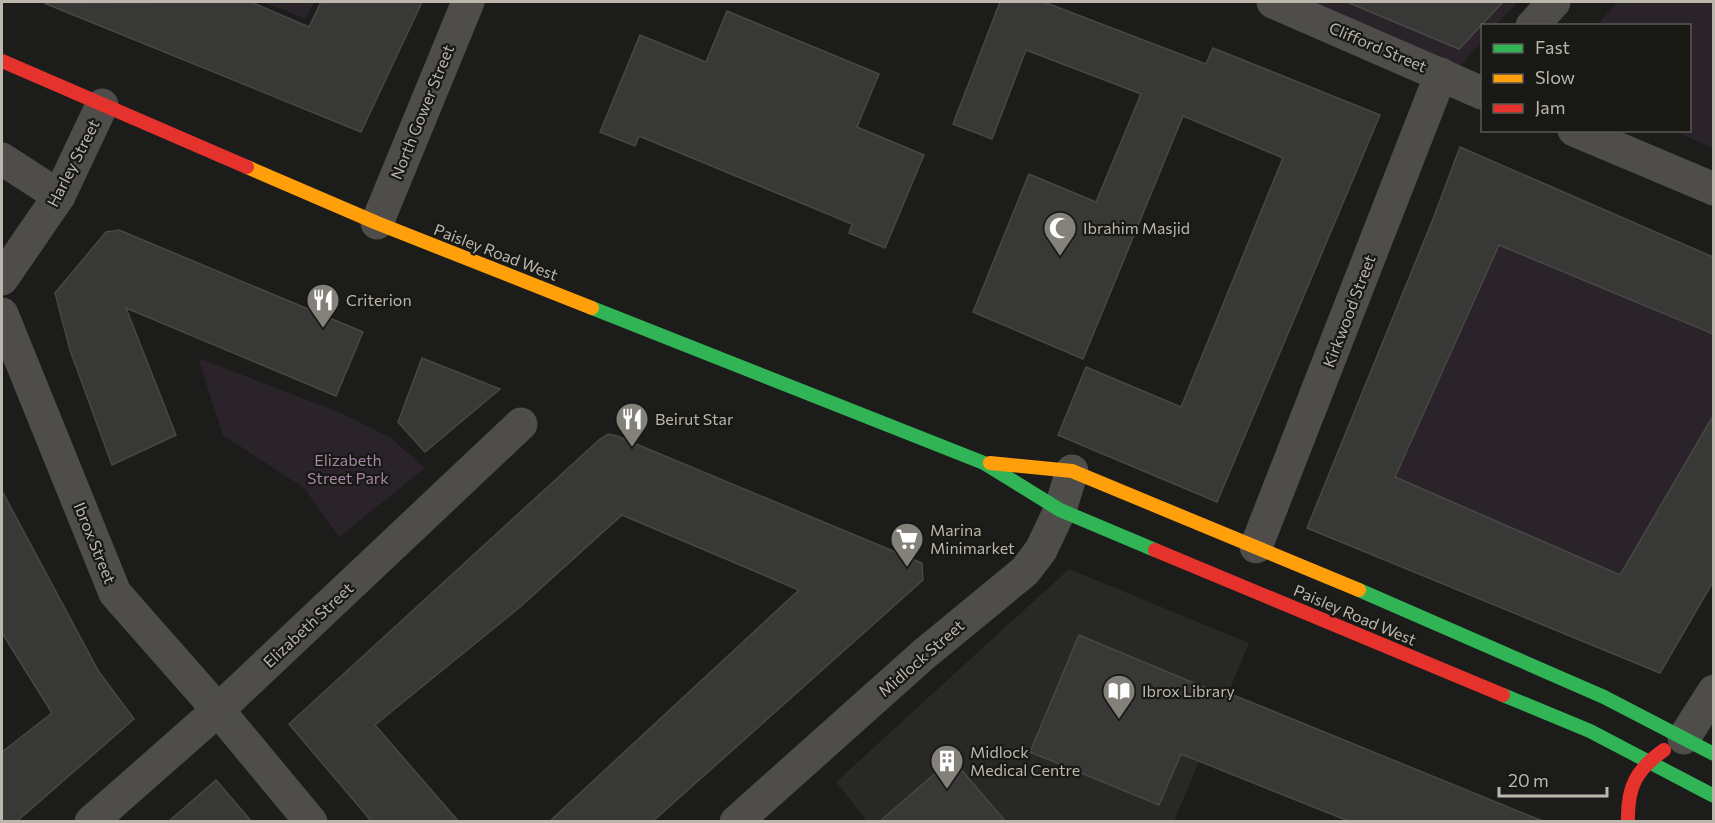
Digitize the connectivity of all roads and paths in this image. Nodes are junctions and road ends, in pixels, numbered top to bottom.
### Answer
1 (468, 2) edge
2 (1273, 2) edge
3 (1554, 2) edge
4 (1534, 24) edge
5 (2, 61) edge
6 (1441, 74) junction
7 (1480, 88) edge
8 (102, 105) junction
9 (1579, 132) edge
10 (2, 159) edge
11 (1713, 189) edge
12 (59, 196) junction
13 (376, 223) junction
14 (2, 279) edge
15 (2, 314) edge
16 (521, 424) dead end
17 (984, 463) junction
18 (1072, 471) junction
19 (1060, 510) junction
20 (1256, 547) junction
21 (1713, 691) edge
22 (218, 710) junction
23 (1684, 738) junction
24 (1713, 754) edge
25 (1646, 762) junction
26 (1713, 796) edge
27 (91, 822) edge
28 (311, 822) edge
29 (736, 822) edge
30 (1628, 822) edge

1 - 13 street, North Gower Street
2 - 6 street, Clifford Street
3 - 4 street
5 - 8 main road, Paisley Road West
6 - 7 street, Clifford Street
6 - 20 street, Kirkwood Street
8 - 12 street, Harley Street
8 - 13 main road, Paisley Road West
9 - 11 street
10 - 12 street
12 - 14 street, Harley Street
13 - 17 main road, Paisley Road West
15 - 22 street, Ibrox Street
16 - 22 street, Elizabeth Street
17 - 18 main road, Paisley Road West
17 - 19 main road, Paisley Road West
18 - 19 street, Midlock Street
18 - 20 main road, Paisley Road West
19 - 25 main road, Paisley Road West
19 - 29 street, Midlock Street
20 - 23 main road, Paisley Road West
21 - 23 street
22 - 27 street, Elizabeth Street
22 - 28 street, Ibrox Street
23 - 24 main road, Paisley Road West
23 - 25 main road
25 - 26 main road, Paisley Road West
25 - 30 main road

